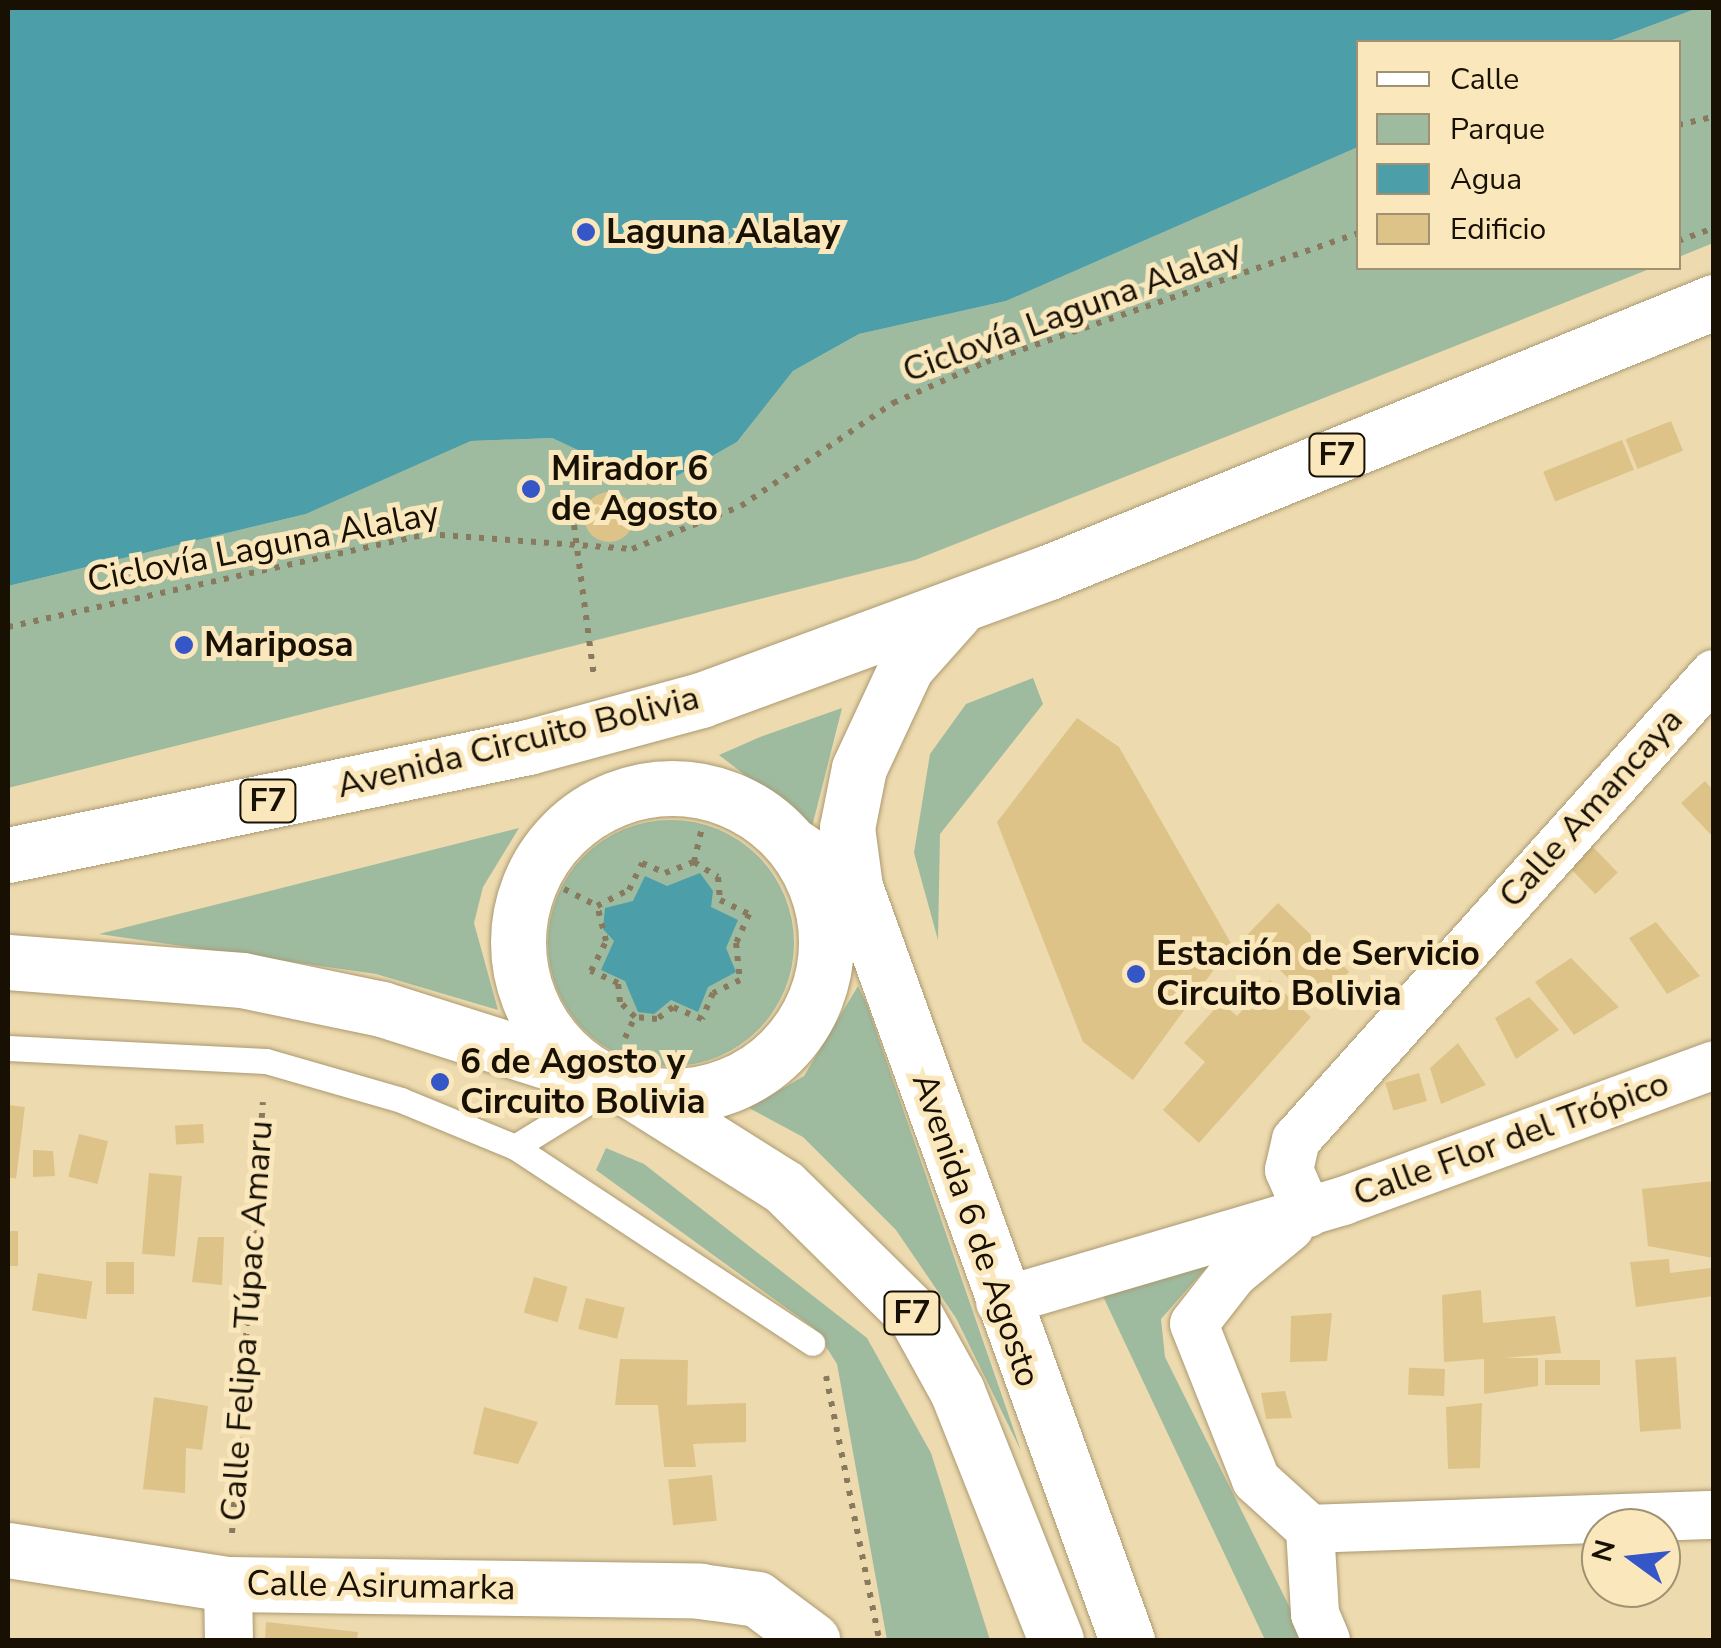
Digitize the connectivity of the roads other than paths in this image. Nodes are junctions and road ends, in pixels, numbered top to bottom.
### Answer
1 (1714, 302) edge
2 (960, 606) junction
3 (1714, 674) edge
4 (701, 700) junction
5 (528, 747) junction
6 (617, 761) junction
7 (702, 809) junction
8 (560, 835) junction
9 (794, 846) junction
10 (8, 855) edge
11 (854, 887) junction
12 (826, 948) junction
13 (8, 962) edge
14 (8, 1048) edge
15 (1714, 1065) edge
16 (616, 1076) junction
17 (515, 1147) junction
18 (1308, 1212) junction
19 (1000, 1302) junction
20 (812, 1343) road end
21 (1714, 1515) edge
22 (1310, 1528) junction
23 (8, 1550) edge
24 (228, 1584) junction
25 (229, 1640) edge
26 (812, 1640) edge
27 (1056, 1640) edge
28 (1126, 1640) edge
29 (1326, 1640) edge

1 - 2 main road, Avenida Circuito Bolivia / F7
2 - 4 main road, Avenida Circuito Bolivia / F7
2 - 11 main road, Avenida Circuito Bolivia / F7
3 - 18 street, Calle Amancaya
4 - 5 main road, Avenida Circuito Bolivia / F7
4 - 6 main road
5 - 6 main road
5 - 10 main road, Avenida Circuito Bolivia / F7
6 - 7 main road
6 - 8 main road
7 - 8 main road, F7
7 - 9 main road, F7
8 - 16 main road, F7
9 - 11 main road, F7
9 - 12 main road, F7
11 - 12 main road, F7
11 - 19 main road, Avenida 6 de Agosto / F7
12 - 16 main road, F7
13 - 16 main road, F7
14 - 17 lane
15 - 18 street, Calle Flor del Trópico
16 - 17 lane
16 - 27 main road, Avenida 6 de Agosto / F7
17 - 20 lane
18 - 19 street
18 - 22 street
19 - 28 main road, Avenida 6 de Agosto / F7
21 - 22 street
22 - 29 street
23 - 24 main road, Calle Asirumarka
24 - 25 street
24 - 26 main road, Calle Asirumarka

